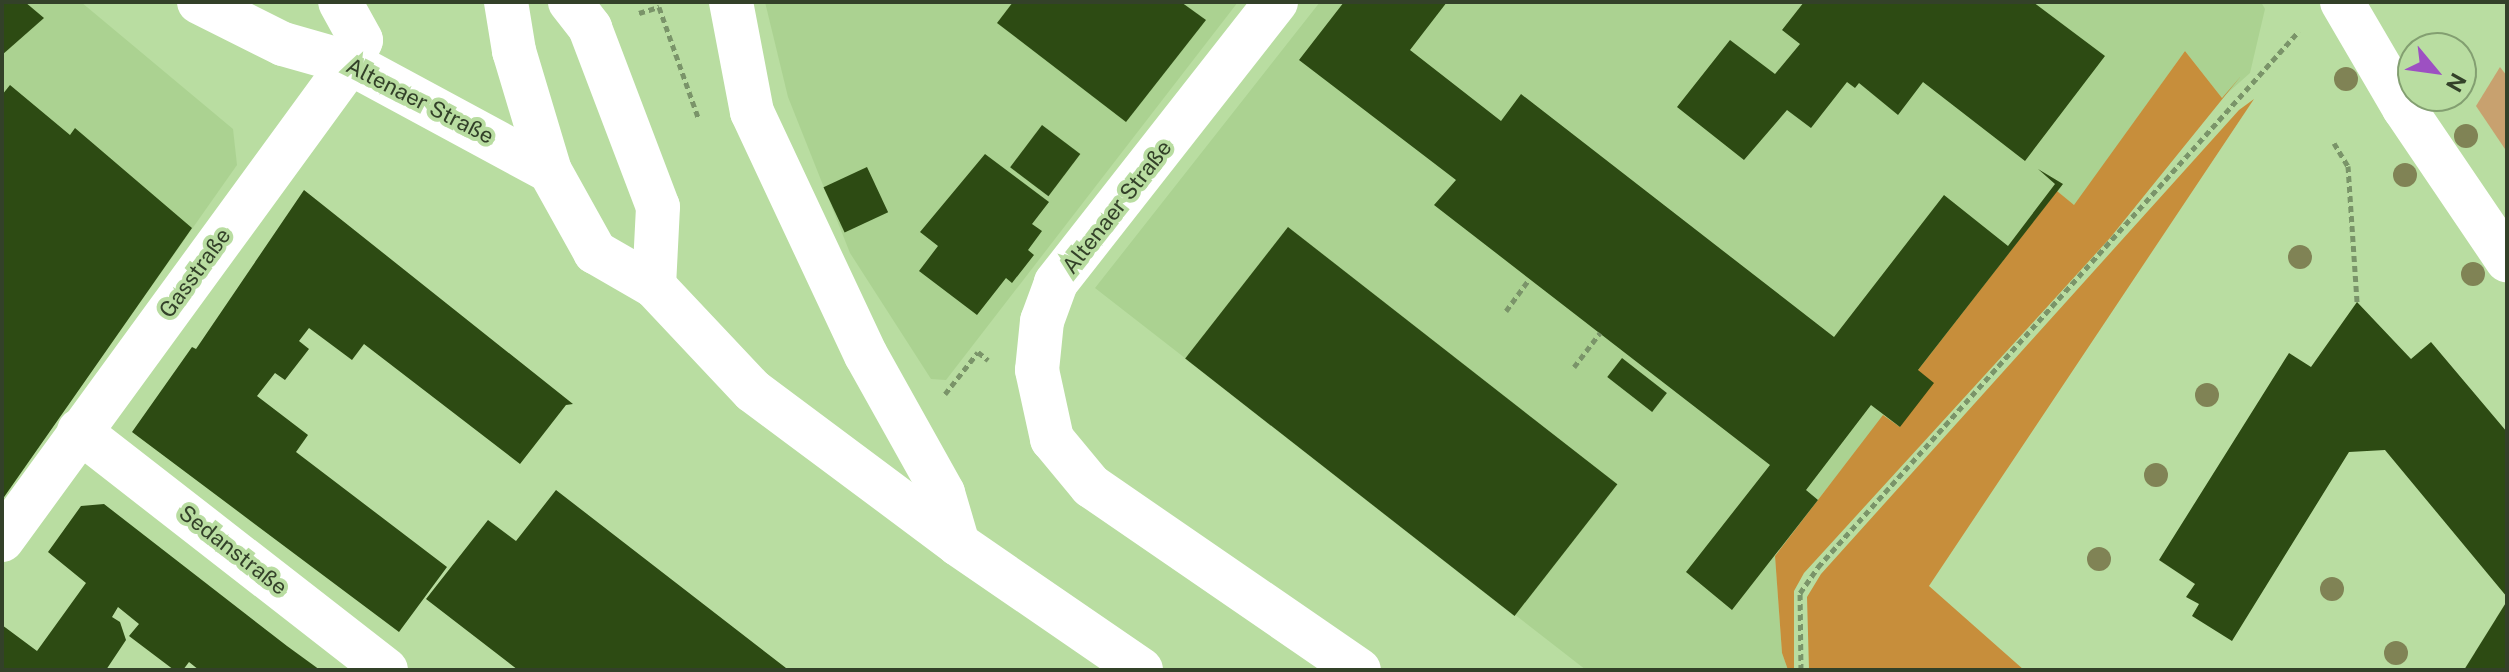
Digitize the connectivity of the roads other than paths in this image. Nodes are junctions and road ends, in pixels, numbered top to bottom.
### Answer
1 (340, 2) edge
2 (506, 2) edge
3 (731, 2) edge
4 (1276, 2) edge
5 (2342, 2) edge
6 (210, 6) edge
7 (580, 15) edge
8 (350, 63) junction
9 (550, 171) junction
10 (2507, 260) edge
11 (654, 286) junction
12 (79, 431) junction
13 (2, 540) edge
14 (958, 544) junction
15 (386, 670) edge
16 (1141, 670) edge
17 (1359, 670) edge

1 - 8 street, Gasstraße
2 - 9 street
3 - 14 street
4 - 17 street, Altenaer Straße
5 - 10 street
6 - 8 street, Altenaer Straße
7 - 11 street
8 - 9 street, Altenaer Straße
8 - 12 street, Gasstraße
9 - 11 street
11 - 14 street
12 - 13 street, Gasstraße
12 - 15 street, Sedanstraße
14 - 16 street

